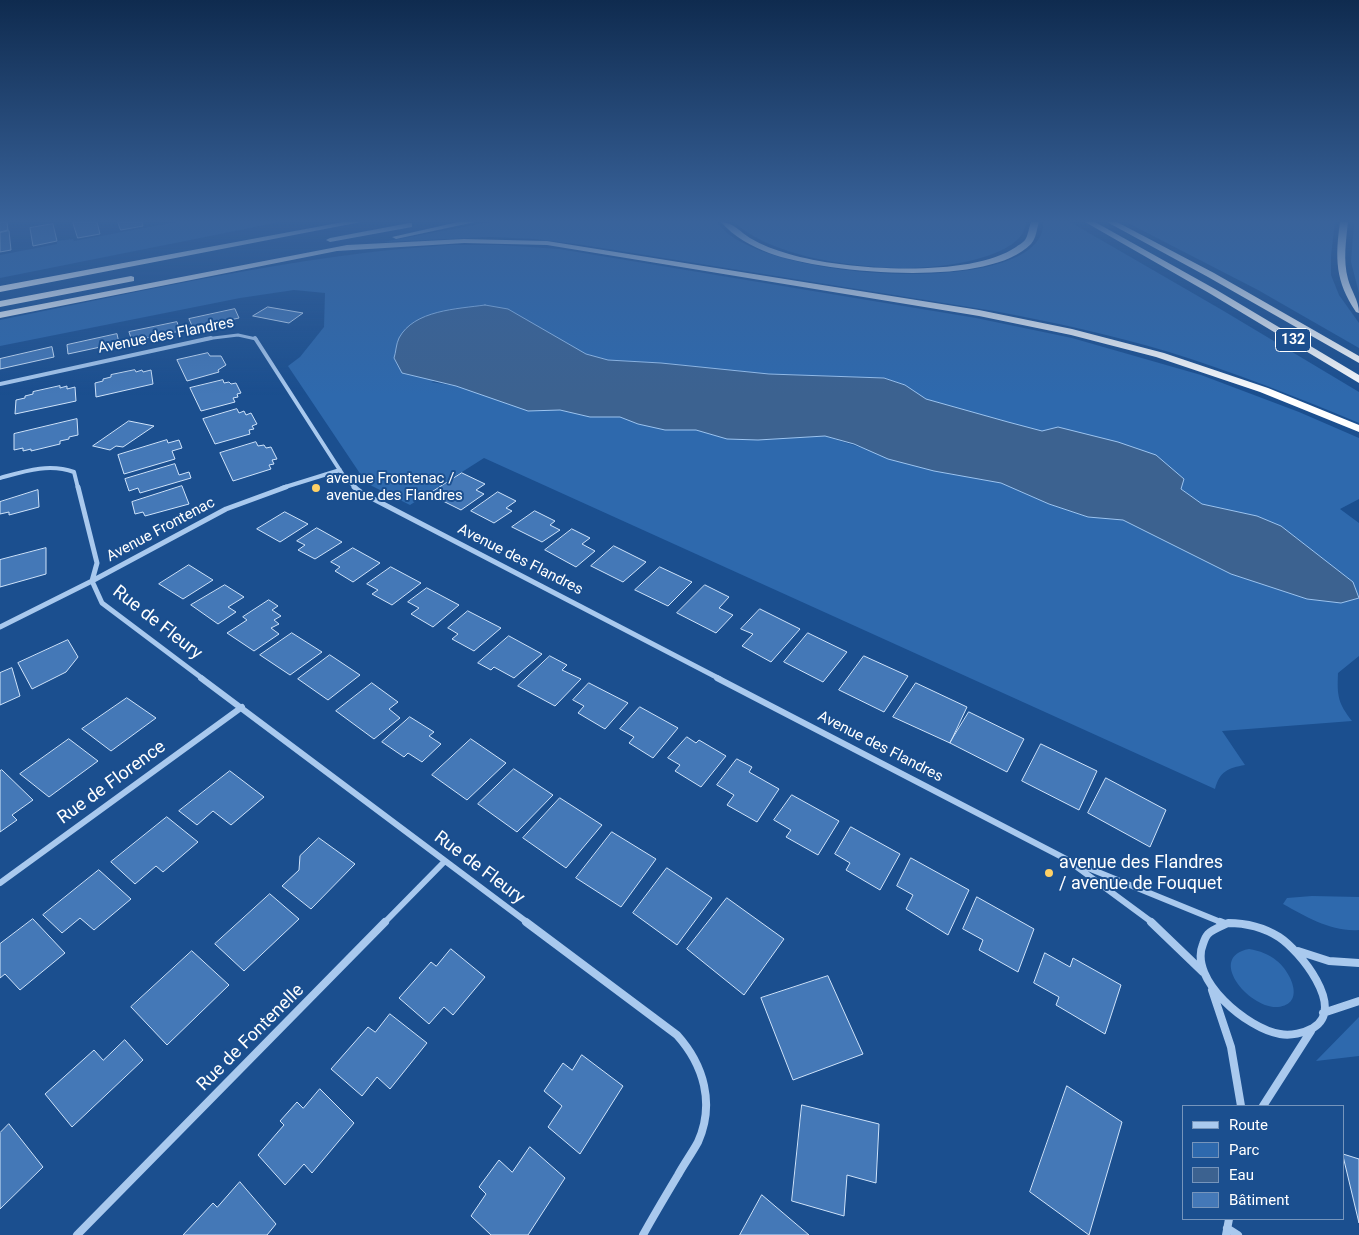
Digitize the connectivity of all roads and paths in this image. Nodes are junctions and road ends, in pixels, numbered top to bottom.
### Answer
1 (26, 280) edge
2 (50, 280) edge
3 (127, 280) edge
4 (181, 280) edge
5 (775, 280) edge
6 (1192, 280) edge
7 (1220, 280) edge
8 (1343, 280) edge
9 (0, 285) edge
10 (0, 289) edge
11 (0, 304) edge
12 (1359, 310) edge
13 (0, 315) edge
14 (1359, 360) edge
15 (1359, 380) edge
16 (0, 384) edge
17 (1359, 429) edge
18 (340, 470) junction
19 (0, 478) edge
20 (92, 581) junction
21 (0, 627) edge
22 (242, 707) junction
23 (1066, 859) junction
24 (445, 862) junction
25 (0, 883) edge
26 (1225, 924) junction
27 (1295, 950) junction
28 (1359, 963) edge
29 (1205, 974) junction
30 (1209, 983) junction
31 (1359, 1001) edge
32 (1323, 1013) junction
33 (1311, 1030) junction
34 (1241, 1105) edge
35 (1264, 1105) edge
36 (1227, 1227) edge
37 (77, 1235) edge
38 (643, 1235) edge
39 (1238, 1235) edge

1 - 9 highway
2 - 10 highway
3 - 11 highway
4 - 13 highway
5 - 17 highway
6 - 15 highway, 132
7 - 14 highway, 132
8 - 12 highway
16 - 18 street, Avenue des Flandres
18 - 20 street, Avenue Frontenac
18 - 23 street, Avenue des Flandres
19 - 20 street
20 - 21 street, Avenue Frontenac
20 - 22 street, Rue de Fleury
22 - 24 street, Rue de Fleury
22 - 25 street, Rue de Florence
23 - 26 street, Avenue des Flandres
23 - 29 street, Avenue des Flandres
24 - 37 street, Rue de Fontenelle
24 - 38 street, Rue de Fleury
26 - 27 street
26 - 29 street
27 - 28 street
27 - 32 street
29 - 30 street
30 - 33 street
30 - 34 street
31 - 32 street
32 - 33 street
33 - 35 street
36 - 39 street

